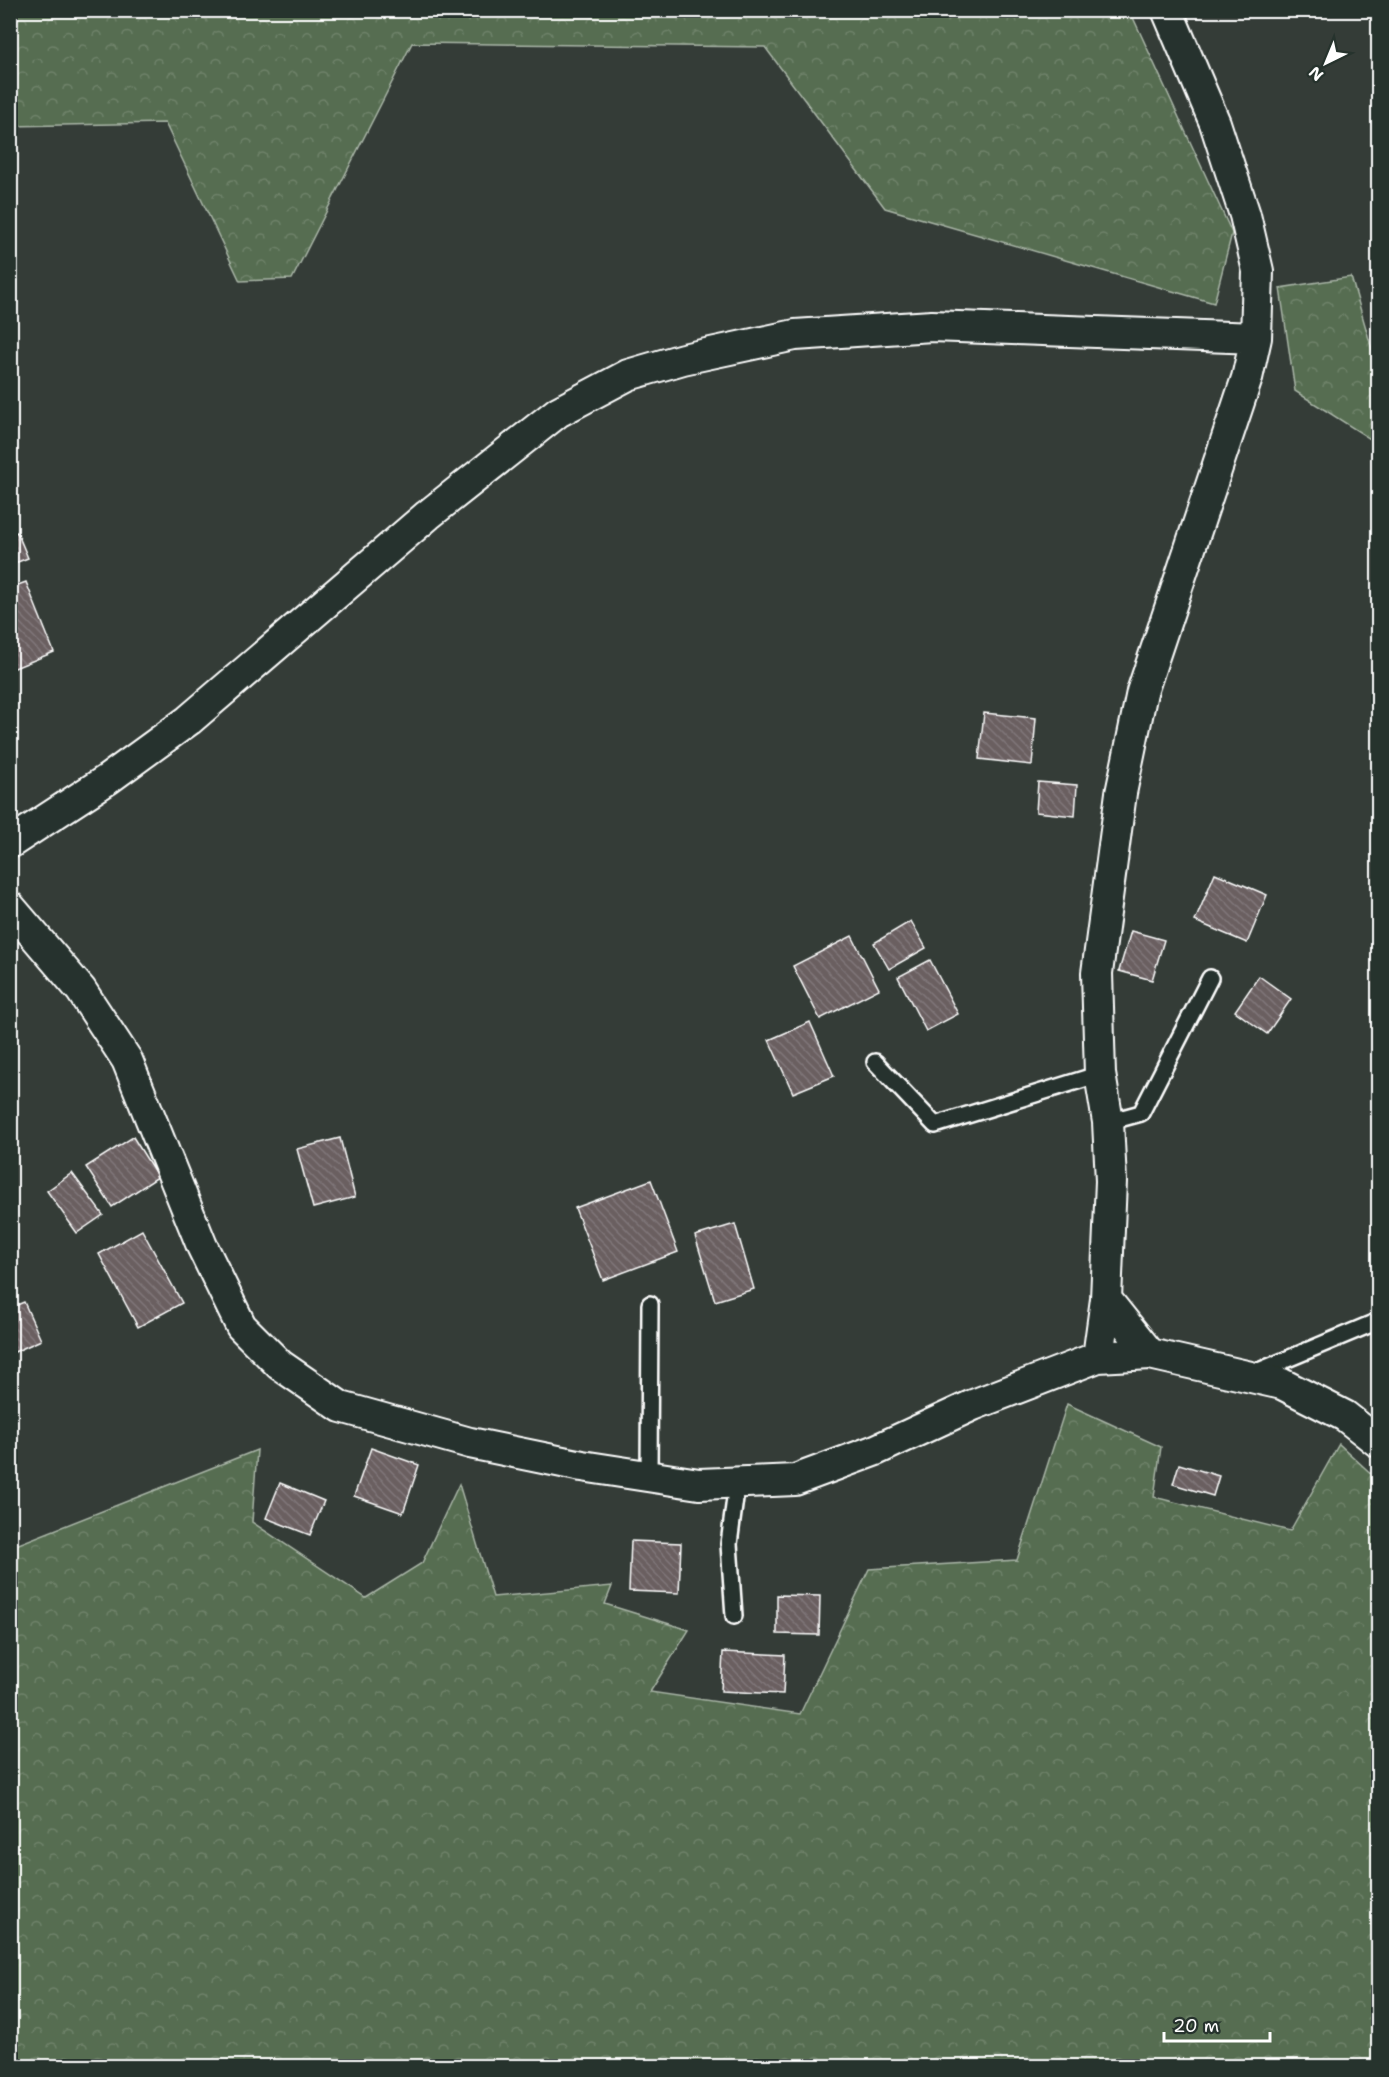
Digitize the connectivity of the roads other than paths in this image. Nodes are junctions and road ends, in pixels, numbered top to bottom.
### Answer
1 (1167, 10) edge
2 (1256, 338) junction
3 (10, 843) edge
4 (10, 907) edge
5 (1210, 978) dead end
6 (875, 1062) dead end
7 (1100, 1074) junction
8 (1107, 1122) junction
9 (1106, 1299) junction
10 (650, 1304) dead end
11 (1378, 1321) edge
12 (1150, 1354) junction
13 (1098, 1357) junction
14 (1248, 1376) junction
15 (1378, 1442) edge
16 (649, 1476) junction
17 (737, 1483) junction
18 (734, 1616) dead end

1 - 2 street
2 - 3 street
2 - 7 street
4 - 16 street
5 - 8 lane
6 - 7 lane
7 - 8 street
8 - 9 street
9 - 12 street
9 - 13 street
10 - 16 lane
11 - 14 lane
12 - 13 street
12 - 14 street
13 - 17 street
14 - 15 street
16 - 17 street
17 - 18 lane

